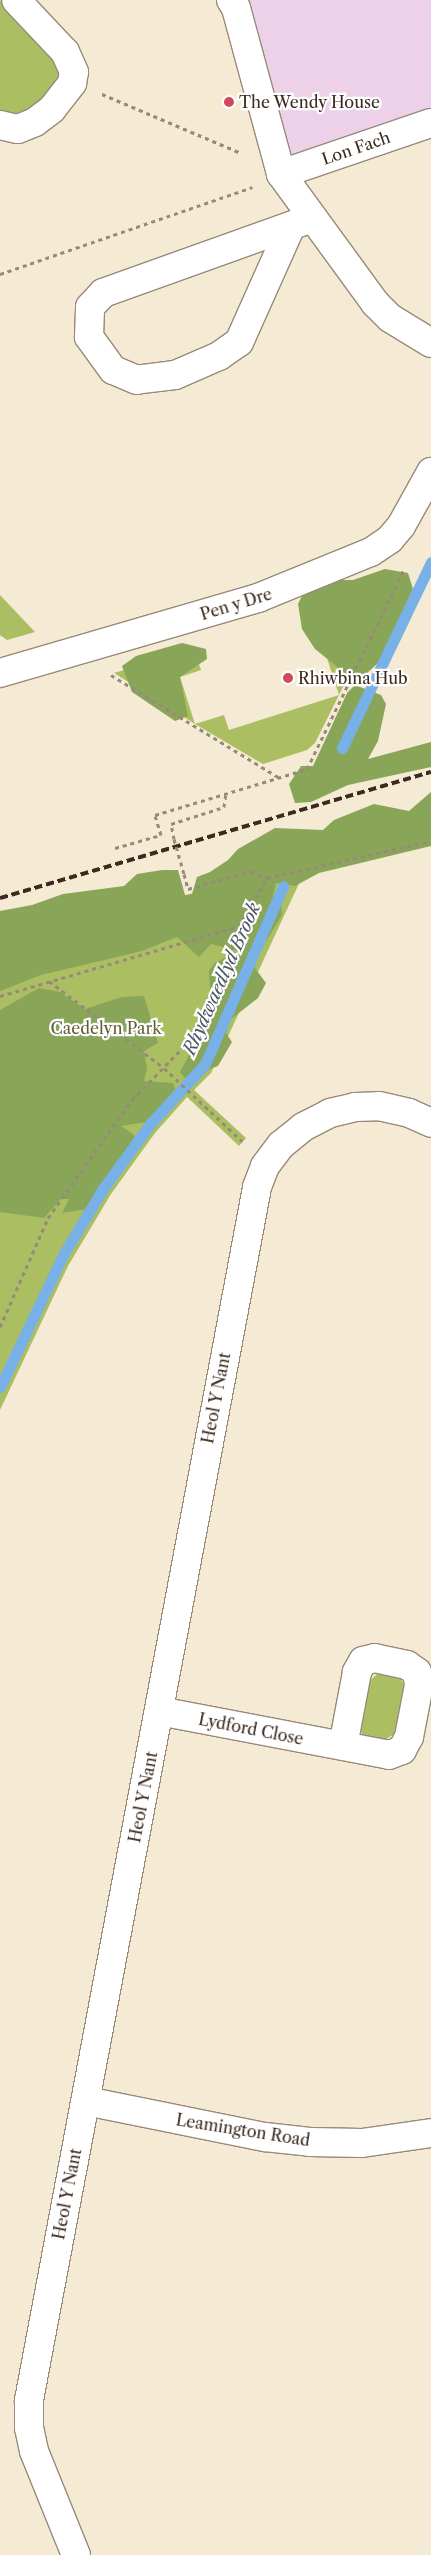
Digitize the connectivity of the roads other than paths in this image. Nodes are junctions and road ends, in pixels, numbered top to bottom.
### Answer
1 (16, 0) edge
2 (232, 0) edge
3 (431, 123) edge
4 (0, 125) edge
5 (279, 169) junction
6 (301, 222) junction
7 (431, 343) edge
8 (431, 472) edge
9 (0, 673) edge
10 (431, 1123) edge
11 (160, 1711) junction
12 (343, 1746) dead end
13 (86, 2101) junction
14 (431, 2133) edge
15 (76, 2555) edge

1 - 4 street
2 - 5 street
3 - 5 street, Lon Fach
5 - 6 street
6 - 6 street
6 - 7 street
8 - 9 street, Pen y Dre
10 - 11 street, Heol Y Nant
11 - 12 street, Lydford Close
11 - 13 street, Heol Y Nant
13 - 14 street, Leamington Road
13 - 15 street, Heol Y Nant

